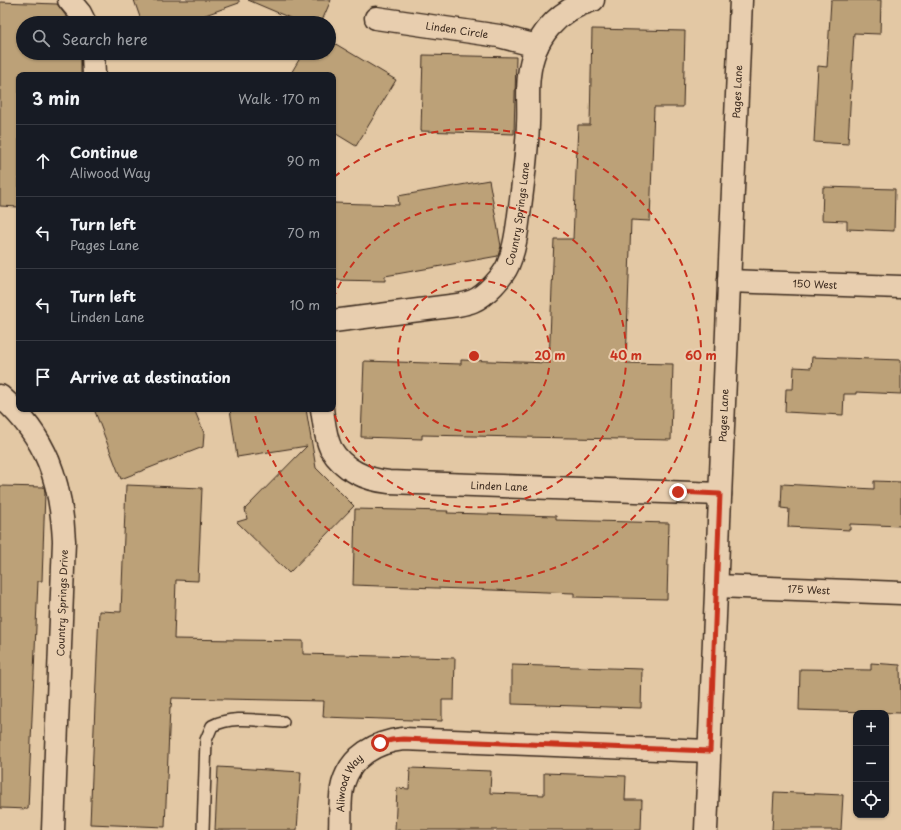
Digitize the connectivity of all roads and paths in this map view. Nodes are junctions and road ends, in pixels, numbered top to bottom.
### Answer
1 (69, 0) edge
2 (593, 0) edge
3 (741, 0) edge
4 (82, 16) edge
5 (376, 18) dead end
6 (537, 46) junction
7 (93, 60) edge
8 (94, 72) edge
9 (729, 281) junction
10 (901, 287) edge
11 (336, 321) edge
12 (0, 396) edge
13 (16, 406) edge
14 (323, 412) edge
15 (30, 414) edge
16 (720, 494) junction
17 (716, 586) junction
18 (901, 593) edge
19 (283, 722) dead end
20 (710, 751) junction
21 (53, 830) edge
22 (203, 830) edge
23 (340, 830) edge
24 (706, 830) edge

1 - 4 street
2 - 6 street, Country Springs Lane
3 - 9 street, Pages Lane
5 - 6 street, Linden Circle
6 - 11 street, Country Springs Lane
7 - 8 street
9 - 10 street, 150 West
9 - 16 street, Pages Lane
12 - 13 street, Country Springs Drive
14 - 16 street, Linden Lane
15 - 21 street, Country Springs Drive
16 - 17 street, Pages Lane
17 - 18 street, 175 West
17 - 20 street, Pages Lane
19 - 22 lane
20 - 23 street, Aliwood Way
20 - 24 street, Pages Lane

